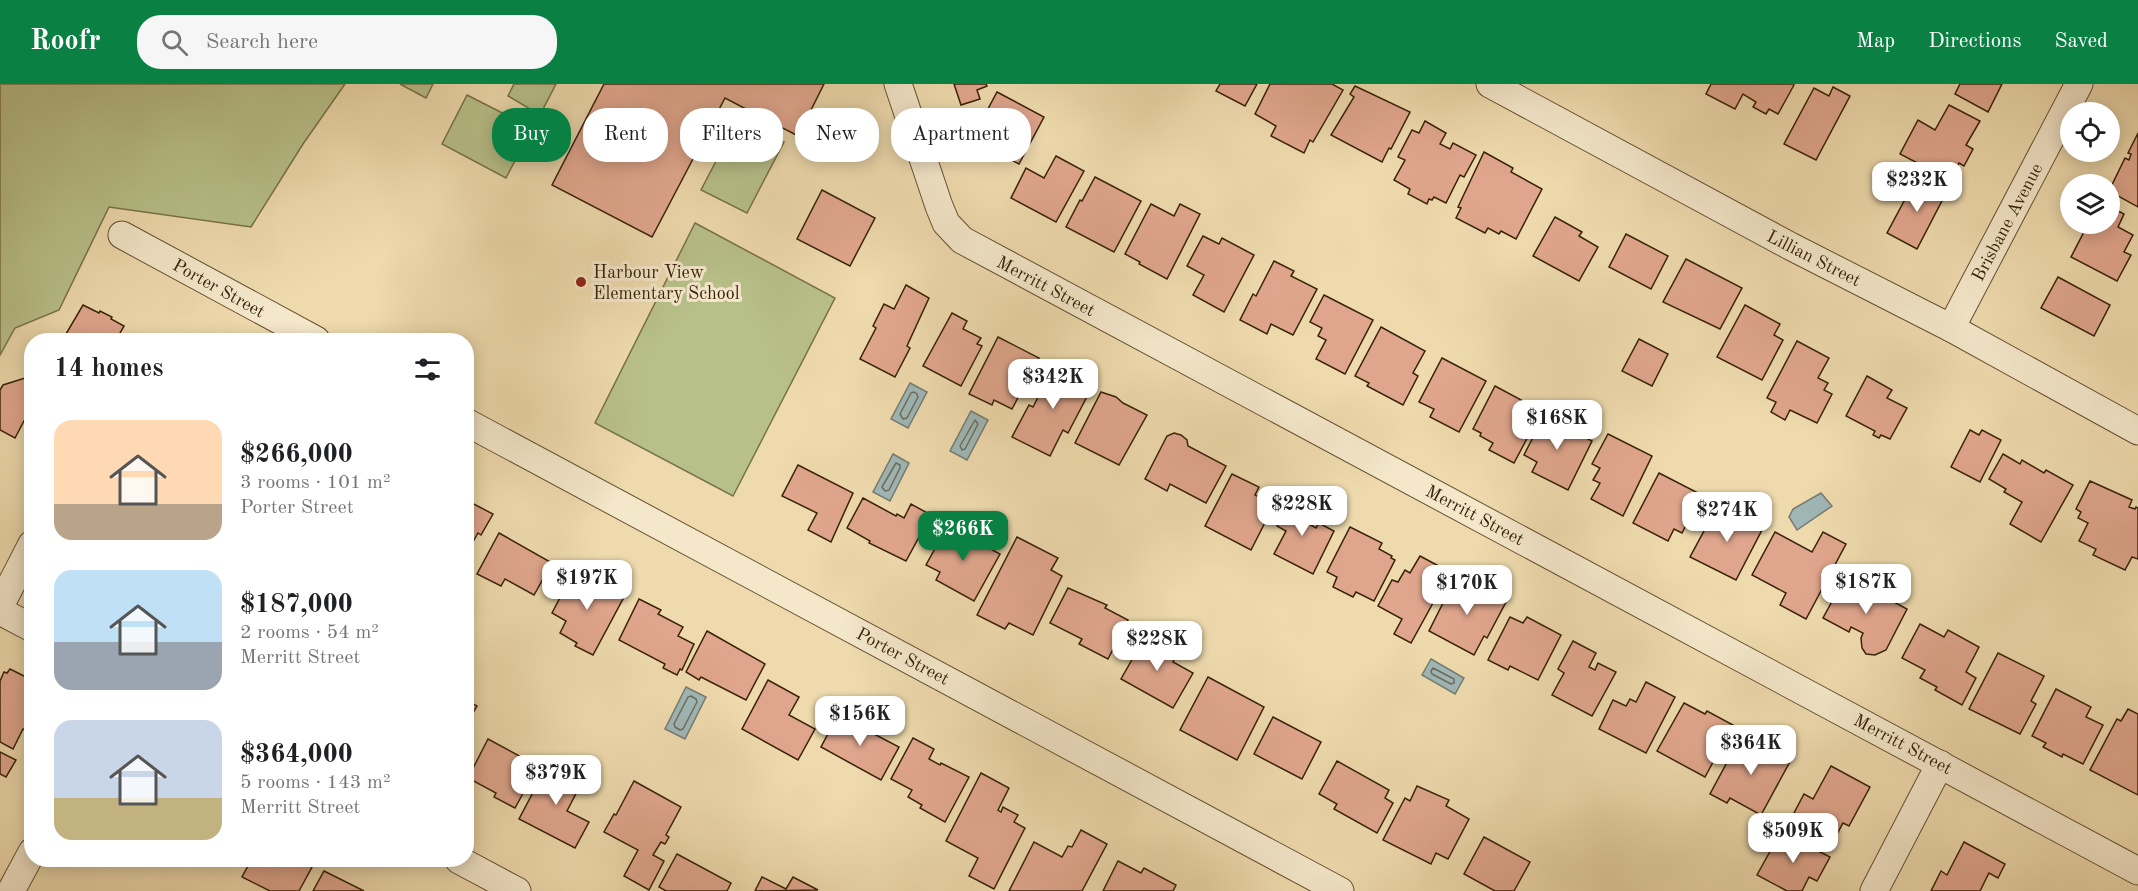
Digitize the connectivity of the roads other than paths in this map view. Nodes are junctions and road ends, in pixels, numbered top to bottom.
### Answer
1 (898, 84) edge
2 (1490, 84) edge
3 (2079, 84) edge
4 (122, 236) dead end
5 (1951, 328) junction
6 (303, 333) edge
7 (474, 426) edge
8 (2138, 431) edge
9 (24, 560) edge
10 (0, 606) edge
11 (0, 611) edge
12 (24, 624) edge
13 (1940, 764) junction
14 (24, 867) edge
15 (472, 867) edge
16 (2138, 871) edge
17 (11, 891) edge
18 (517, 891) edge
19 (1340, 891) edge
20 (1874, 891) edge

1 - 13 street, Merritt Street
2 - 5 street, Lillian Street
3 - 5 street, Brisbane Avenue
4 - 6 street, Porter Street
5 - 8 street, Lillian Street
7 - 19 street, Porter Street
9 - 10 street
11 - 12 street
13 - 16 street, Merritt Street
13 - 20 street
14 - 17 street
15 - 18 street

